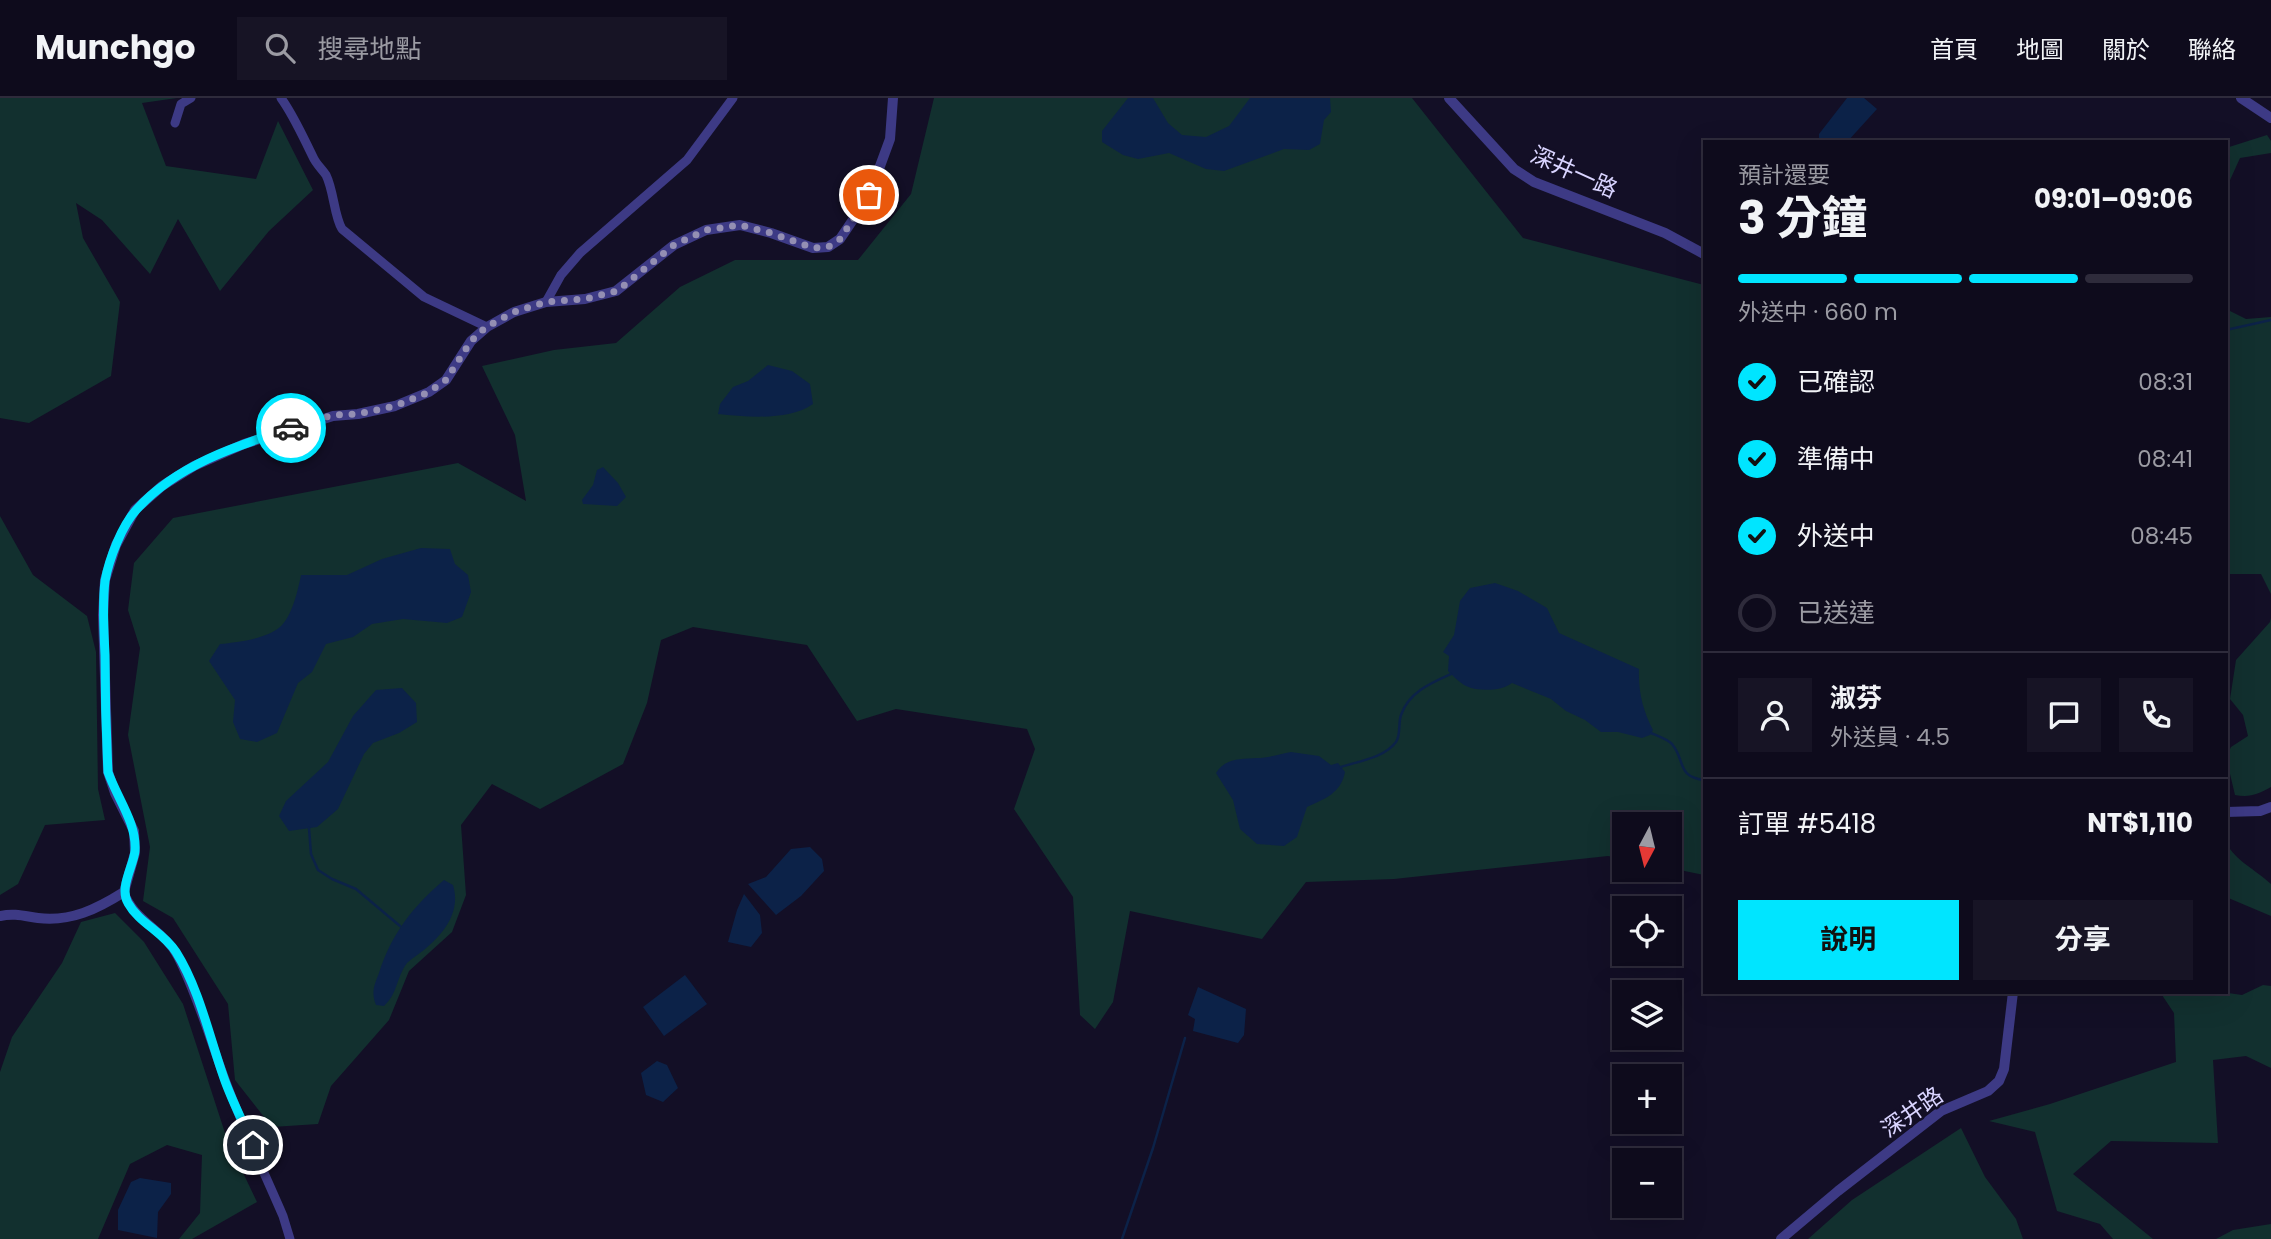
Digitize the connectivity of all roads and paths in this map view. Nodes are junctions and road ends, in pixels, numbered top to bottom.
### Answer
1 (191, 98) edge
2 (281, 98) edge
3 (733, 98) edge
4 (893, 98) edge
5 (1449, 98) edge
6 (2241, 98) edge
7 (2271, 118) edge
8 (175, 123) dead end
9 (1703, 253) edge
10 (546, 302) junction
11 (486, 327) junction
12 (2271, 807) edge
13 (2228, 812) edge
14 (124, 892) junction
15 (0, 916) edge
16 (2013, 994) edge
17 (290, 1239) edge
18 (1781, 1239) edge

1 - 8 street
2 - 11 street
3 - 10 street
4 - 10 street
5 - 9 street, 深井一路
6 - 7 street
10 - 11 street
11 - 14 street
12 - 13 street
14 - 15 street
14 - 17 street
16 - 18 street, 深井路

